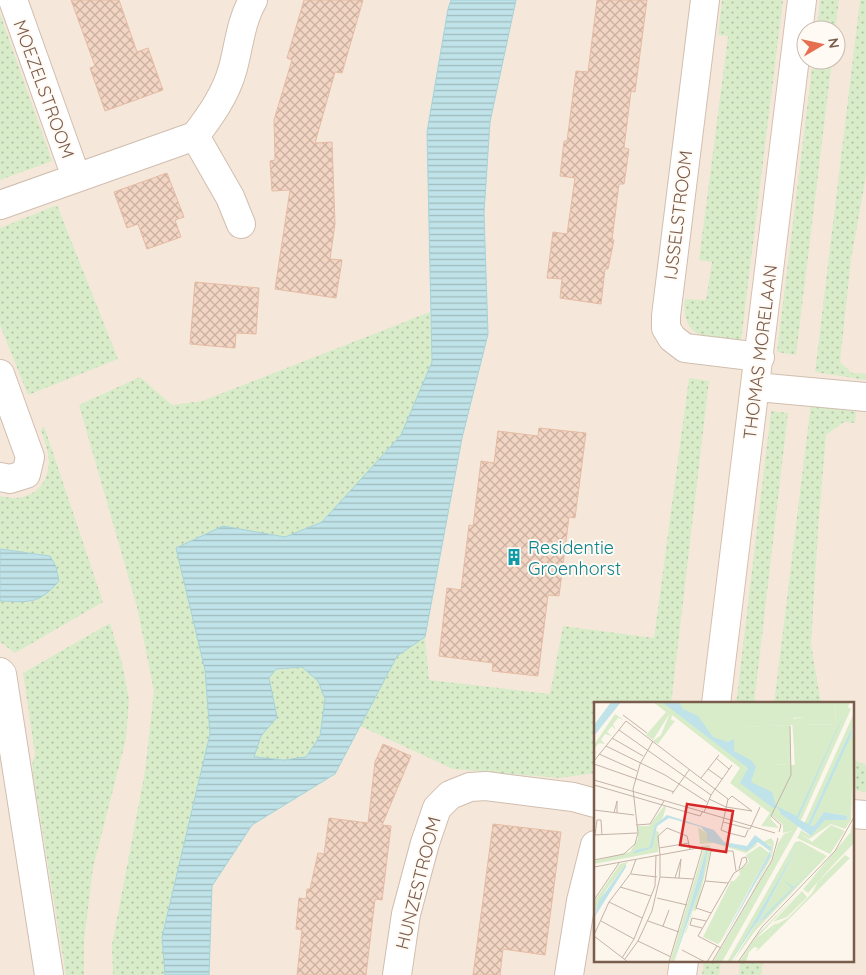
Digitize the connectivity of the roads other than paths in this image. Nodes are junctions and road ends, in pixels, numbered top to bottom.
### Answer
1 (13, 0) edge
2 (253, 0) edge
3 (705, 0) edge
4 (802, 0) edge
5 (195, 136) junction
6 (76, 177) junction
7 (0, 205) edge
8 (241, 224) dead end
9 (760, 357) junction
10 (0, 374) edge
11 (756, 387) junction
12 (866, 397) edge
13 (0, 478) edge
14 (0, 672) edge
15 (716, 702) edge
16 (594, 803) edge
17 (594, 849) edge
18 (684, 962) edge
19 (50, 975) edge
20 (397, 975) edge
21 (569, 975) edge
22 (682, 975) edge

1 - 6 street, MOEZELSTROOM
2 - 5 street
3 - 9 street, IJSSELSTROOM
4 - 9 street, THOMAS MORELAAN
5 - 6 street, MOEZELSTROOM
5 - 8 street
6 - 7 street, MOEZELSTROOM
9 - 11 street, THOMAS MORELAAN
10 - 13 street
11 - 12 street
11 - 15 street, THOMAS MORELAAN
14 - 19 street
16 - 20 street, HUNZESTROOM
17 - 21 street
18 - 22 street

